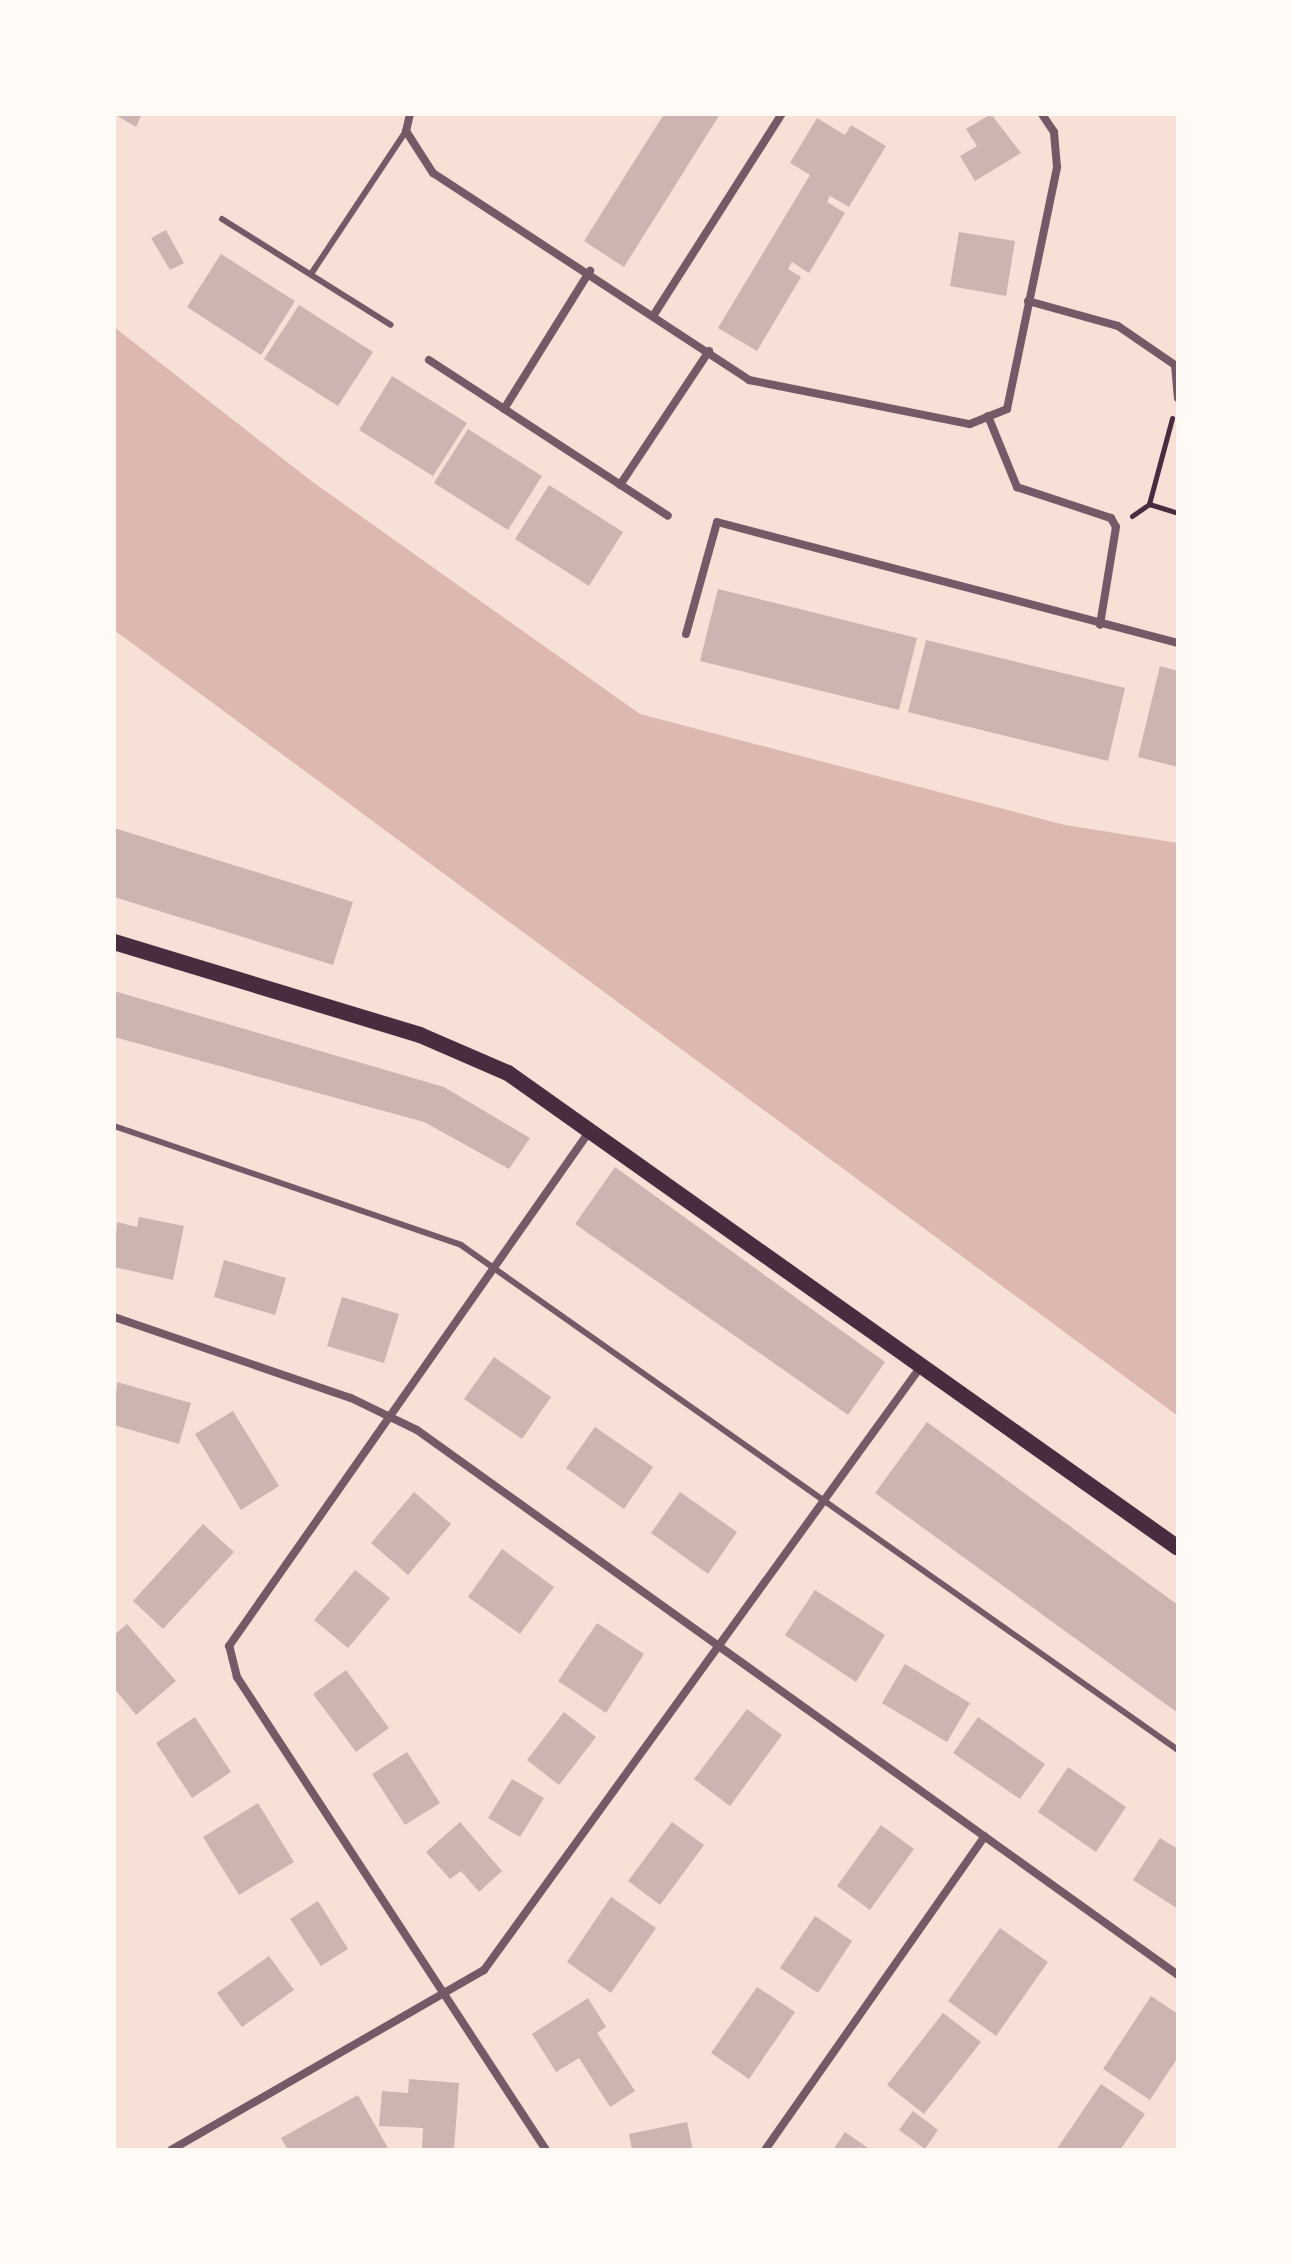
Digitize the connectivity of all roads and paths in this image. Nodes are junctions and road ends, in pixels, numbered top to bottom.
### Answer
1 (410, 114) edge
2 (782, 114) edge
3 (1042, 114) edge
4 (406, 131) junction
5 (222, 219) dead end
6 (590, 271) junction
7 (311, 274) junction
8 (1028, 301) junction
9 (655, 313) junction
10 (391, 325) dead end
11 (709, 351) junction
12 (429, 360) dead end
13 (1178, 398) edge
14 (504, 409) junction
15 (988, 416) junction
16 (620, 485) junction
17 (1149, 504) junction
18 (1178, 513) edge
19 (668, 516) dead end
20 (1116, 527) junction
21 (1100, 625) junction
22 (686, 634) dead end
23 (1178, 643) edge
24 (114, 942) edge
25 (114, 1126) edge
26 (592, 1129) junction
27 (494, 1265) junction
28 (114, 1317) edge
29 (922, 1365) junction
30 (387, 1413) junction
31 (824, 1498) junction
32 (1178, 1548) edge
33 (719, 1647) junction
34 (1178, 1750) edge
35 (985, 1836) junction
36 (1178, 1975) edge
37 (445, 1996) junction
38 (171, 2150) edge
39 (546, 2150) edge
40 (765, 2150) edge

1 - 4 street
2 - 9 street
3 - 8 street
4 - 6 street
4 - 7 lane
5 - 7 lane
6 - 9 street
6 - 14 street
7 - 10 lane
8 - 13 street
8 - 15 street
9 - 11 street
11 - 15 street
11 - 16 street
12 - 14 street
13 - 17 path
14 - 16 street
15 - 20 street
16 - 19 street
17 - 18 path
17 - 20 path
20 - 21 street
21 - 22 street
21 - 23 street
24 - 26 main road
25 - 27 lane
26 - 27 street
26 - 29 main road
27 - 30 street
27 - 31 lane
28 - 30 street
29 - 31 street
29 - 32 main road
30 - 33 street
30 - 37 street
31 - 33 street
31 - 34 lane
33 - 35 street
33 - 37 street
35 - 36 street
35 - 40 street
37 - 38 street
37 - 39 street

